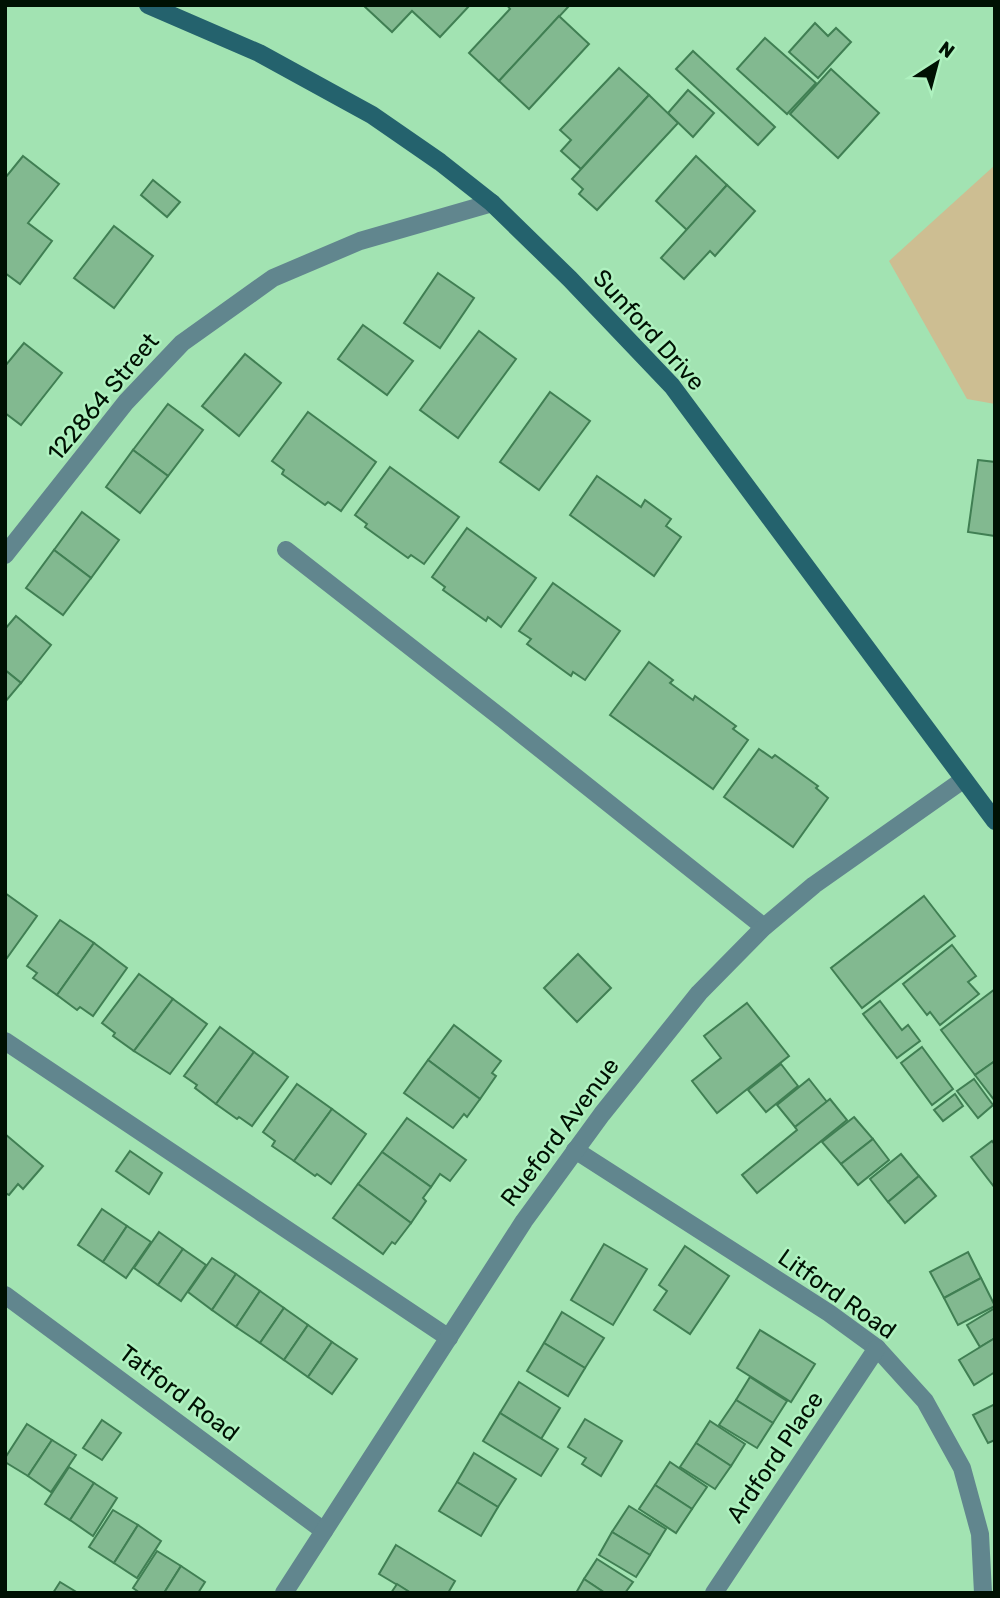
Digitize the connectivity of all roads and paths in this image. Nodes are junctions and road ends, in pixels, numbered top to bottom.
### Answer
1 (148, 5) edge
2 (492, 203) junction
3 (286, 550) dead end
4 (5, 555) edge
5 (963, 779) junction
6 (995, 821) edge
7 (764, 927) junction
8 (5, 1041) edge
9 (575, 1150) junction
10 (5, 1295) edge
11 (449, 1338) junction
12 (877, 1348) junction
13 (324, 1531) junction
14 (284, 1593) edge
15 (714, 1593) edge
16 (983, 1593) edge

1 - 2 street, Sunford Drive
2 - 4 street, 122864 Street
2 - 5 street, Sunford Drive
3 - 7 street
5 - 6 street, Sunford Drive
5 - 7 street, Rueford Avenue
7 - 9 street, Rueford Avenue
8 - 11 street
9 - 11 street, Rueford Avenue
9 - 12 street, Litford Road
10 - 13 street, Tatford Road
11 - 13 street, Rueford Avenue
12 - 15 street, Ardford Place
12 - 16 street, Litford Road
13 - 14 street, Rueford Avenue

